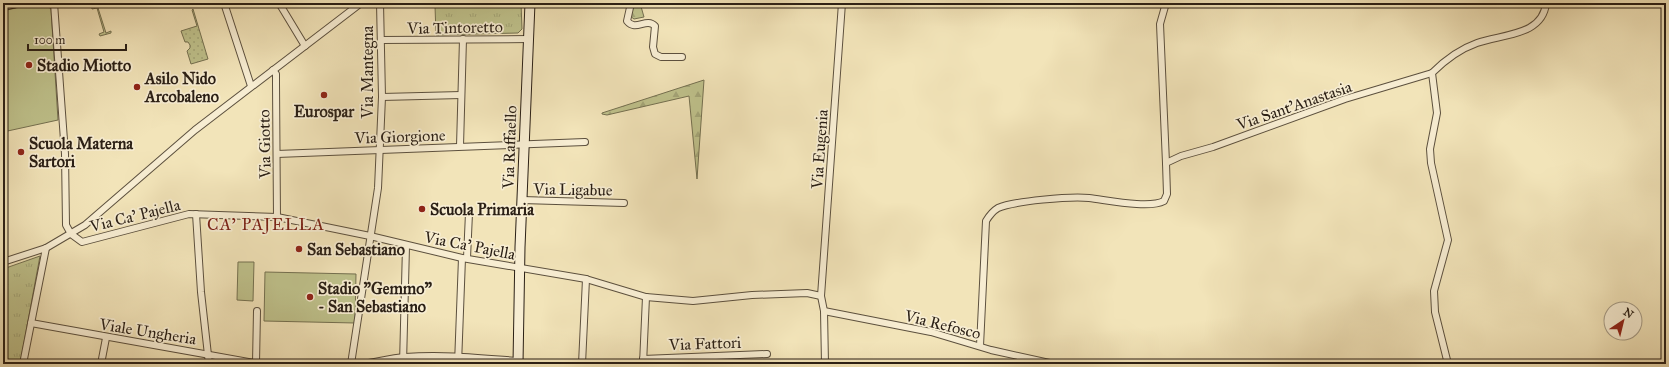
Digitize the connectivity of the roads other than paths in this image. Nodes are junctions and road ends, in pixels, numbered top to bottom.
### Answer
1 (14, 3) edge
2 (54, 3) edge
3 (224, 3) edge
4 (279, 3) edge
5 (361, 3) edge
6 (380, 3) edge
7 (530, 3) edge
8 (842, 3) edge
9 (1166, 3) edge
10 (1546, 3) edge
11 (3, 5) edge
12 (630, 5) edge
13 (529, 39) junction
14 (381, 40) junction
15 (463, 40) junction
16 (305, 46) junction
17 (682, 57) dead end
18 (273, 70) junction
19 (1432, 73) junction
20 (251, 86) junction
21 (461, 95) junction
22 (382, 97) junction
23 (585, 142) dead end
24 (524, 144) junction
25 (460, 146) junction
26 (379, 149) junction
27 (277, 154) junction
28 (1166, 162) junction
29 (522, 200) junction
30 (624, 203) dead end
31 (469, 213) dead end
32 (196, 214) junction
33 (277, 217) junction
34 (71, 234) junction
35 (370, 236) junction
36 (406, 246) junction
37 (46, 248) junction
38 (465, 258) junction
39 (3, 262) edge
40 (520, 268) junction
41 (586, 279) junction
42 (646, 296) junction
43 (821, 296) junction
44 (257, 311) dead end
45 (824, 311) junction
46 (31, 323) junction
47 (106, 338) junction
48 (980, 346) junction
49 (208, 354) junction
50 (767, 354) dead end
51 (458, 356) junction
52 (404, 357) junction
53 (518, 362) edge
54 (643, 362) edge
55 (23, 364) edge
56 (101, 364) edge
57 (209, 364) edge
58 (258, 364) edge
59 (351, 364) edge
60 (363, 364) edge
61 (403, 364) edge
62 (458, 364) edge
63 (582, 364) edge
64 (825, 364) edge
65 (1054, 364) edge
66 (1448, 364) edge

1 - 11 main road
2 - 34 street
3 - 20 street
4 - 16 street
5 - 16 street
6 - 14 street, Via Mantegna
7 - 13 main road, Via Raffaello
8 - 43 street, Via Eugenia
9 - 28 street
10 - 19 street
12 - 17 street
13 - 15 street, Via Tintoretto
13 - 24 main road, Via Raffaello
14 - 15 street, Via Tintoretto
14 - 22 street, Via Mantegna
15 - 21 street
16 - 18 street
18 - 20 street
18 - 27 street, Via Giotto
19 - 28 street, Via Sant'Anastasia
19 - 66 street
20 - 34 street
21 - 22 street
21 - 25 street
22 - 26 street, Via Mantegna
23 - 24 street, Via Giorgione
24 - 25 street, Via Giorgione
24 - 29 main road, Via Raffaello
25 - 26 street, Via Giorgione
26 - 27 street, Via Giorgione
26 - 35 street, Via Mantegna
27 - 33 street, Via Giotto
28 - 48 street
29 - 30 street, Via Ligabue
29 - 40 main road, Via Raffaello
31 - 38 street
32 - 33 street, Via Ca' Pajella
32 - 34 street, Via Ca' Pajella
32 - 49 street
33 - 35 street, Via Ca' Pajella
34 - 37 street
35 - 36 street, Via Ca' Pajella
35 - 59 street, Via Mantegna
36 - 38 street, Via Ca' Pajella
36 - 52 street
37 - 39 street
37 - 46 street
38 - 40 street, Via Ca' Pajella
38 - 51 street
40 - 41 street, Via Ca' Pajella
40 - 53 main road, Via Raffaello
41 - 42 street, Via Ca' Pajella
41 - 63 street
42 - 43 street, Via Ca' Pajella
42 - 54 street
43 - 45 street
44 - 58 street
45 - 48 street, Via Refosco
45 - 64 street
46 - 47 street, Viale Ungheria
46 - 55 street
47 - 49 street, Viale Ungheria
47 - 56 street
48 - 65 street, Via Refosco
49 - 57 street
49 - 58 street, Viale Ungheria
50 - 54 street, Via Fattori
51 - 52 street
51 - 53 street
51 - 62 street
52 - 60 street
52 - 61 street

